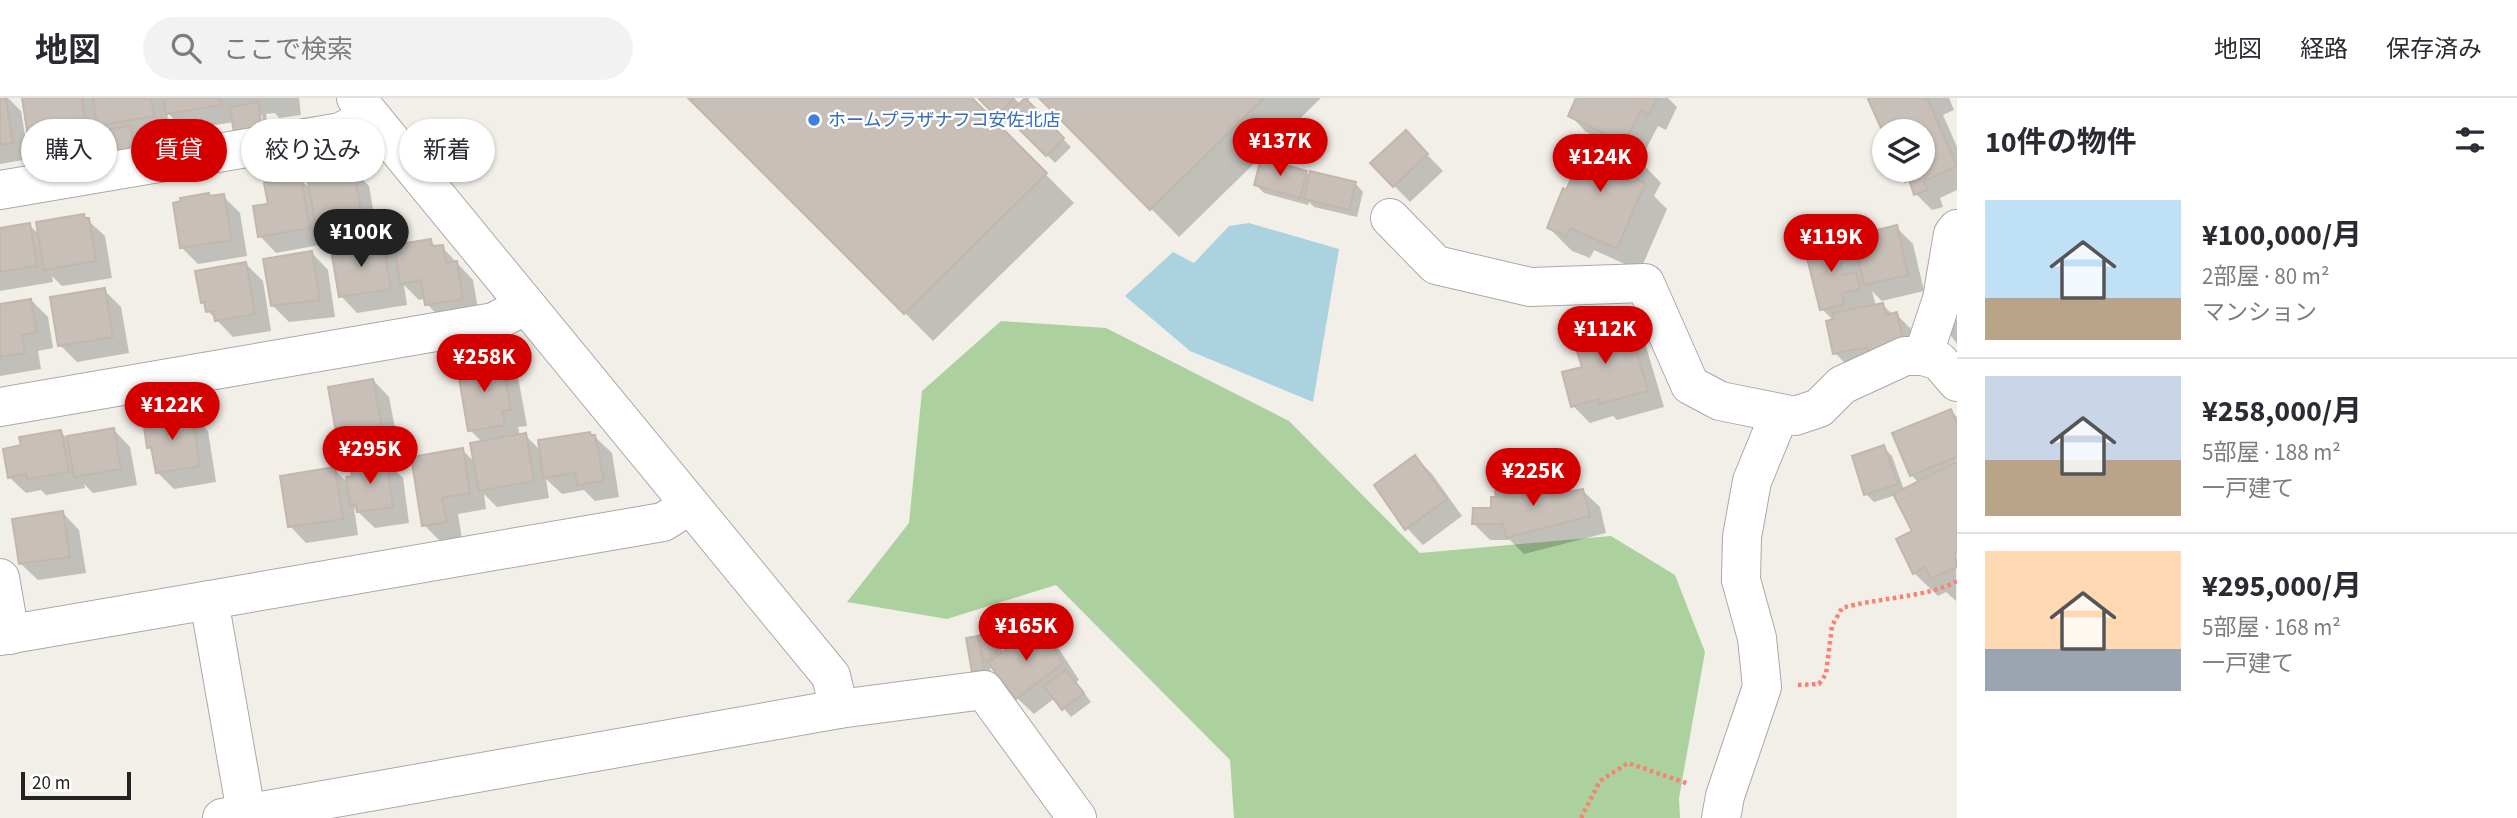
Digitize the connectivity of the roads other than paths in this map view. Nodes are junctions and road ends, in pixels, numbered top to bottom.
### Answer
1 (363, 107) edge
2 (0, 190) edge
3 (1390, 218) dead end
4 (1957, 229) edge
5 (526, 305) junction
6 (1923, 356) junction
7 (1957, 382) edge
8 (0, 407) edge
9 (1780, 413) junction
10 (690, 505) junction
11 (0, 578) edge
12 (209, 600) junction
13 (5, 636) edge
14 (839, 709) junction
15 (1723, 807) edge
16 (238, 817) edge
17 (1077, 818) edge

1 - 2 street
1 - 5 street
3 - 9 street
4 - 6 street
5 - 8 street
5 - 10 street
6 - 7 street
6 - 9 street
9 - 15 street
10 - 12 street
10 - 14 street
11 - 13 street
12 - 13 street
12 - 16 street
14 - 16 street
14 - 17 street

